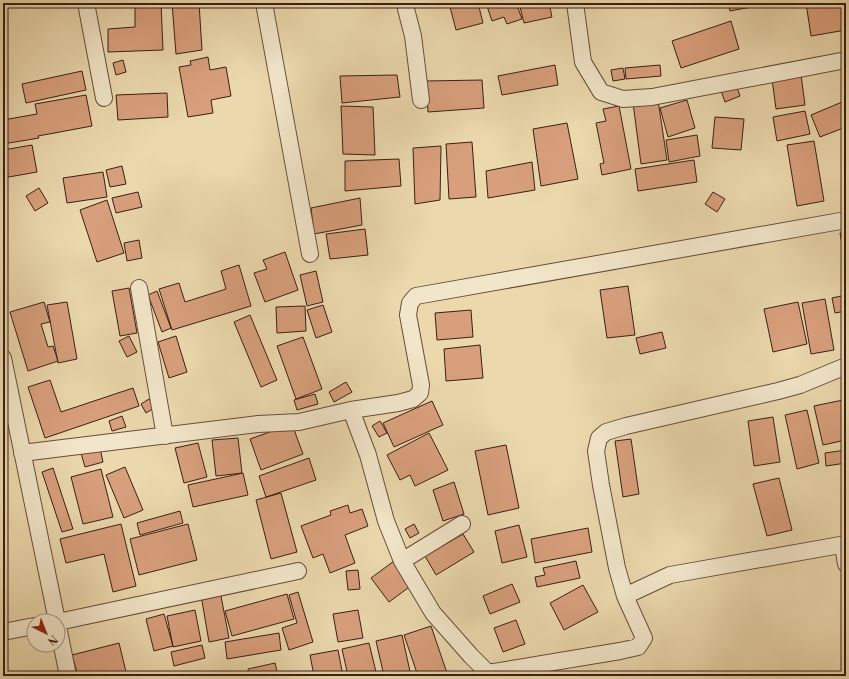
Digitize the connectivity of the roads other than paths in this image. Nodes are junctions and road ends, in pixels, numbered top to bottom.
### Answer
1 (86, 3) edge
2 (264, 3) edge
3 (406, 3) edge
4 (575, 3) edge
5 (846, 60) edge
6 (104, 98) dead end
7 (421, 100) dead end
8 (846, 220) edge
9 (310, 254) dead end
10 (139, 288) dead end
11 (3, 358) edge
12 (846, 366) edge
13 (351, 410) junction
14 (165, 436) junction
15 (22, 453) junction
16 (462, 524) dead end
17 (844, 544) edge
18 (402, 561) junction
19 (846, 564) edge
20 (298, 571) dead end
21 (625, 596) junction
22 (56, 613) edge
23 (66, 619) edge
24 (26, 628) edge
25 (3, 632) edge
26 (63, 653) edge
27 (489, 674) edge
28 (68, 676) edge

1 - 6 street
2 - 9 street
3 - 7 street
4 - 5 street
8 - 13 street
10 - 14 street
11 - 15 street
12 - 21 street
13 - 14 street
13 - 18 street
14 - 15 street
15 - 22 street
16 - 18 street
17 - 19 street
17 - 21 street
18 - 27 street
20 - 23 street
21 - 27 street
24 - 25 street
26 - 28 street

